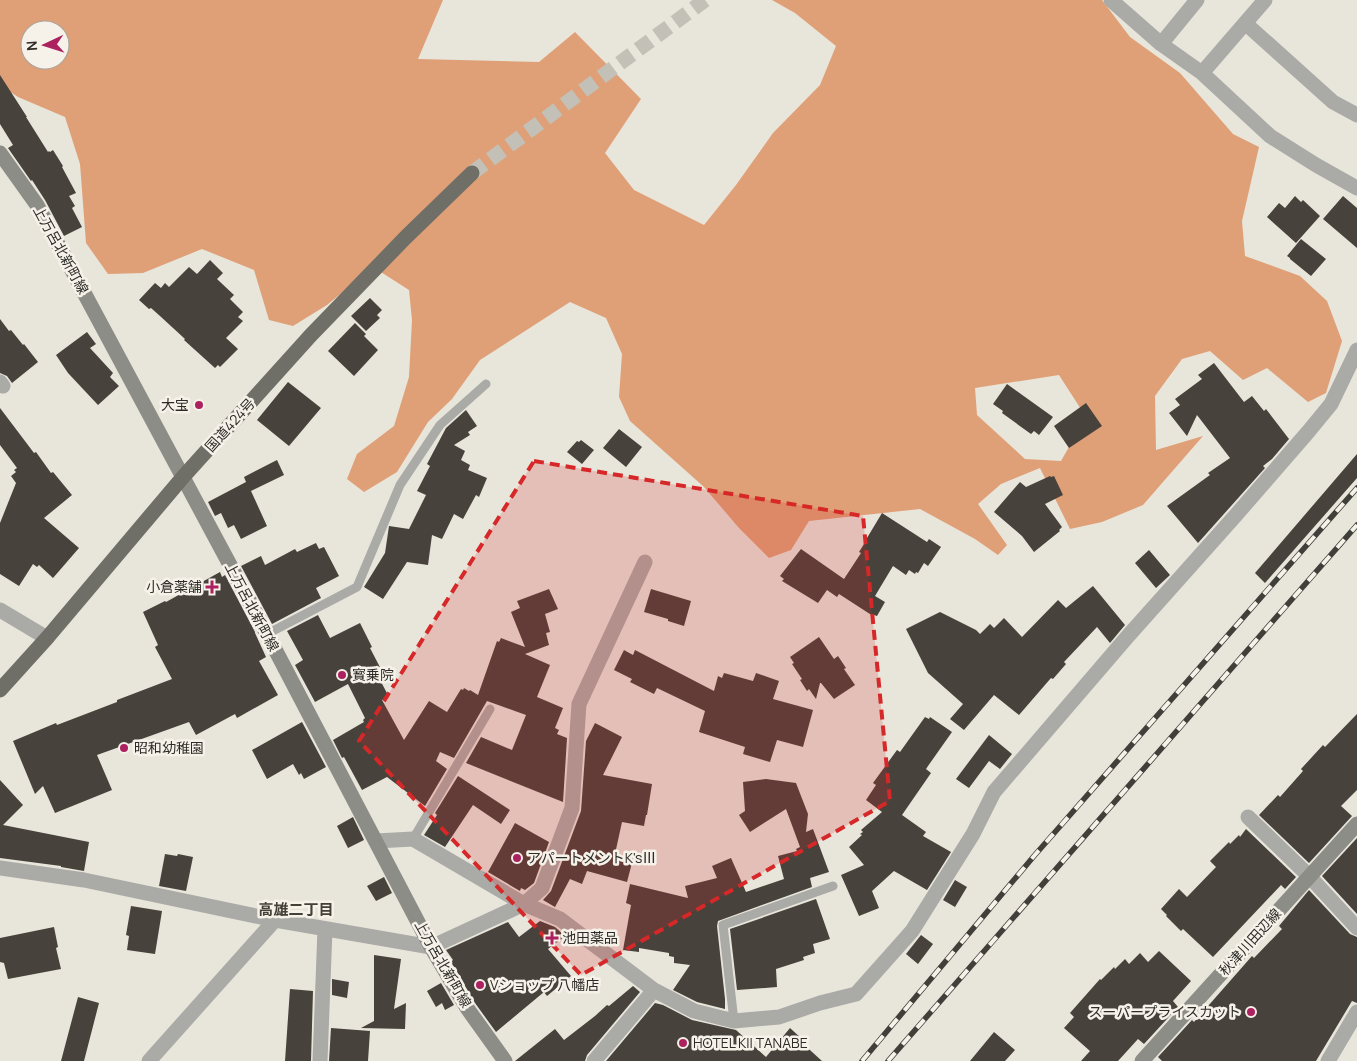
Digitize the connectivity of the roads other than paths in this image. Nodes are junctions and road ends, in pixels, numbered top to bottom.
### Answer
1 (1111, 0) edge
2 (1197, 0) edge
3 (1265, 0) edge
4 (1245, 23) junction
5 (1161, 44) junction
6 (1202, 73) junction
7 (1357, 114) edge
8 (0, 153) edge
9 (472, 173) tunnel mouth
10 (1357, 188) edge
11 (1357, 350) edge
12 (486, 384) dead end
13 (183, 477) junction
14 (644, 562) dead end
15 (0, 610) edge
16 (267, 634) junction
17 (47, 638) junction
18 (0, 690) edge
19 (490, 709) dead end
20 (1248, 816) dead end
21 (1357, 824) edge
22 (414, 839) junction
23 (376, 841) junction
24 (0, 868) edge
25 (1309, 876) junction
26 (834, 886) dead end
27 (524, 904) junction
28 (275, 920) junction
29 (1357, 928) edge
30 (325, 929) junction
31 (431, 947) junction
32 (654, 990) junction
33 (1357, 1012) edge
34 (734, 1021) junction
35 (149, 1061) edge
36 (320, 1061) edge
37 (505, 1061) edge
38 (594, 1061) edge
39 (1142, 1061) edge
40 (1328, 1061) edge

1 - 5 street
2 - 5 street
3 - 4 street
4 - 6 street
4 - 7 street
5 - 6 street
6 - 10 street
8 - 13 main road, 上万呂北新町線
9 - 13 highway, 国道424号
11 - 34 street
12 - 16 lane
13 - 16 main road, 上万呂北新町線
13 - 17 highway, 国道424号
14 - 27 street
15 - 17 street
16 - 23 main road, 上万呂北新町線
17 - 18 highway, 国道424号
19 - 22 lane
20 - 25 street
21 - 25 main road, 秋津川田辺線
22 - 23 street
22 - 27 street
23 - 31 main road, 上万呂北新町線
24 - 28 street
25 - 29 street
25 - 39 main road, 秋津川田辺線
26 - 34 lane
27 - 31 street
27 - 32 street
28 - 30 street
28 - 35 street
30 - 31 street
30 - 36 street
31 - 37 main road, 上万呂北新町線
32 - 34 street
32 - 38 street
33 - 40 street

